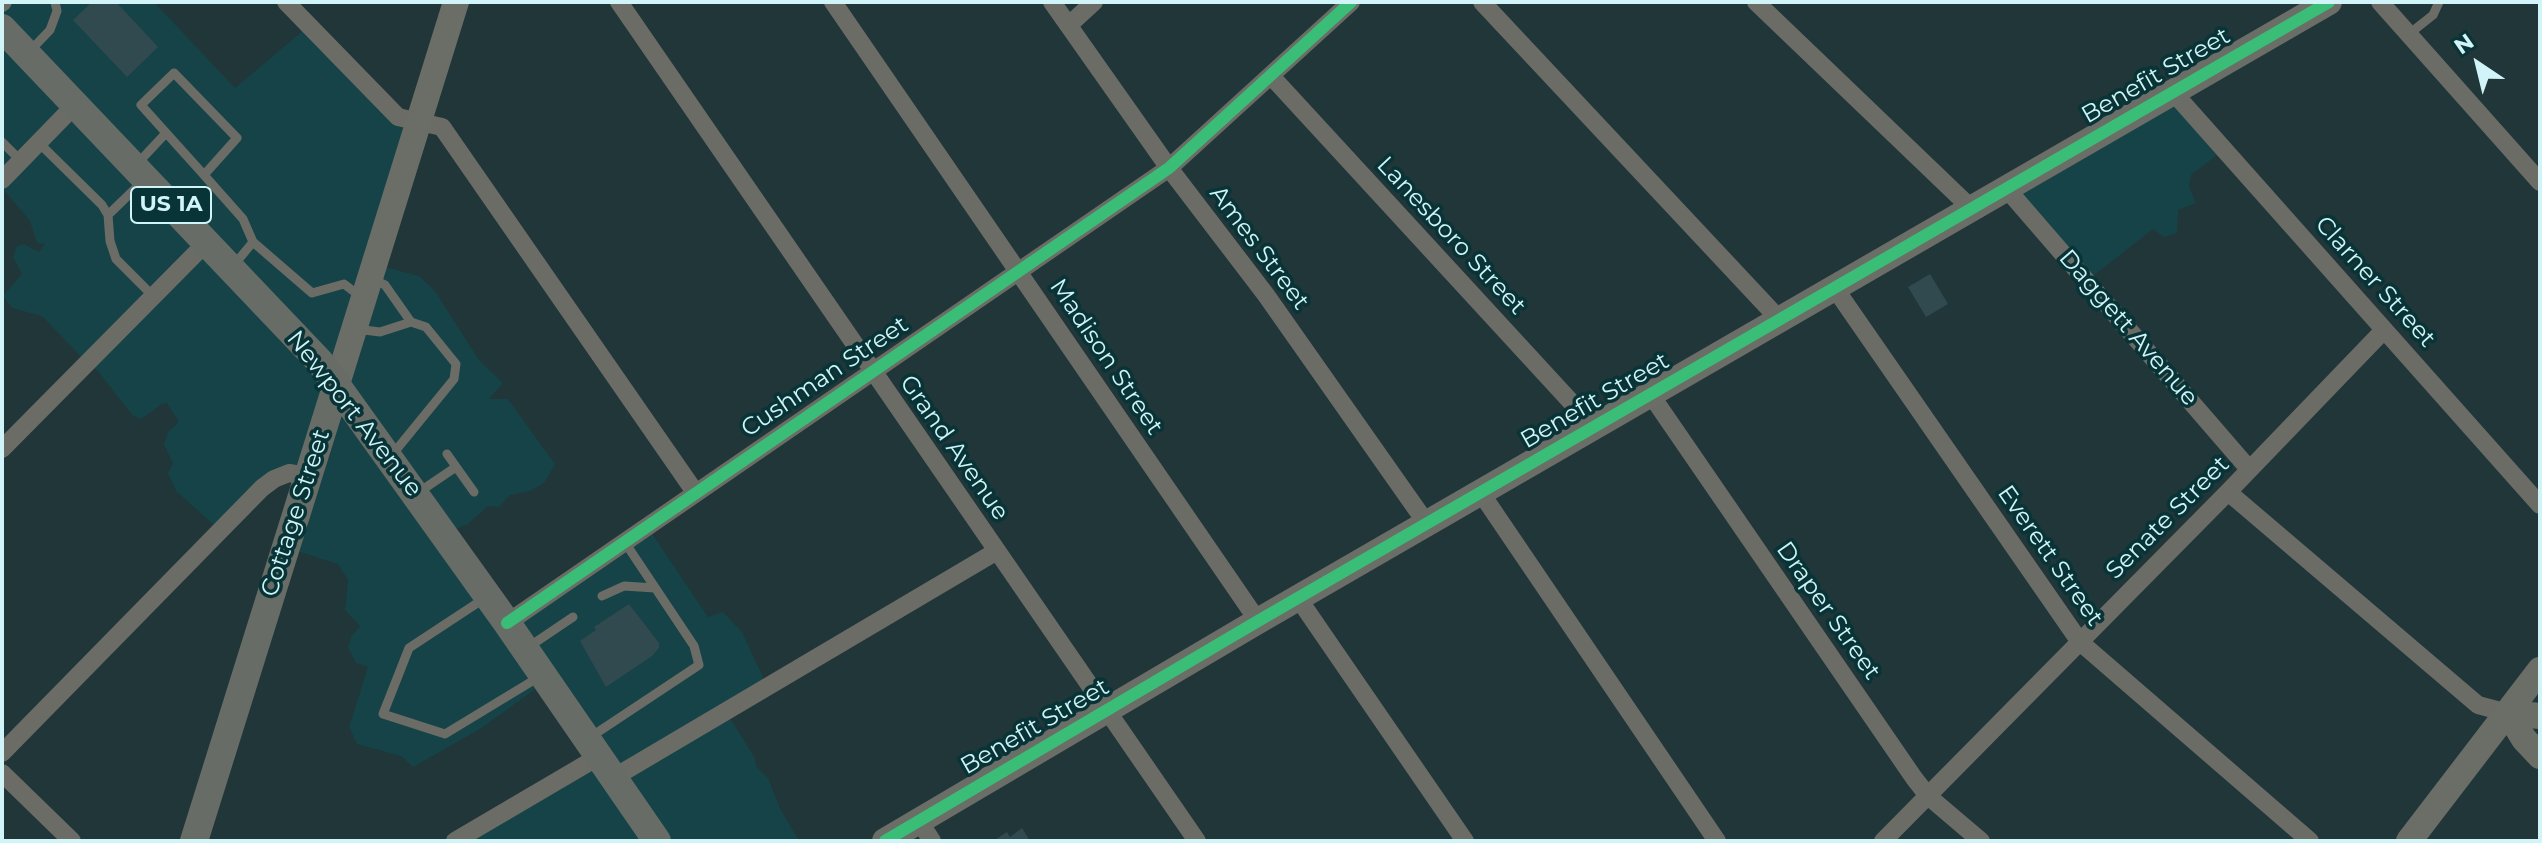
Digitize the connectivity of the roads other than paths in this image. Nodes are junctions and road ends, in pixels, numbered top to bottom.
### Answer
1 (55, 2) edge
2 (286, 2) edge
3 (456, 2) edge
4 (619, 2) edge
5 (833, 2) edge
6 (1052, 2) edge
7 (1094, 2) edge
8 (1351, 2) edge
9 (1482, 2) edge
10 (1756, 2) edge
11 (2329, 2) edge
12 (2380, 2) edge
13 (2439, 2) edge
14 (1069, 25) junction
15 (2, 28) edge
16 (2409, 34) junction
17 (27, 55) junction
18 (1272, 77) junction
19 (2173, 92) junction
20 (75, 105) junction
21 (419, 121) junction
22 (166, 133) junction
23 (2, 142) edge
24 (39, 143) junction
25 (21, 161) junction
26 (1169, 168) junction
27 (140, 173) junction
28 (204, 175) junction
29 (2, 180) edge
30 (2540, 182) edge
31 (2006, 188) junction
32 (1972, 209) junction
33 (108, 215) junction
34 (207, 242) junction
35 (253, 242) junction
36 (231, 268) junction
37 (1018, 271) junction
38 (1834, 287) junction
39 (367, 289) junction
40 (153, 296) junction
41 (1779, 319) junction
42 (411, 322) junction
43 (355, 329) junction
44 (2384, 330) junction
45 (872, 371) junction
46 (337, 384) junction
47 (1651, 395) junction
48 (1595, 428) junction
49 (2, 449) edge
50 (447, 454) dead end
51 (390, 457) junction
52 (456, 467) junction
53 (2249, 469) junction
54 (307, 476) junction
55 (474, 492) dead end
56 (695, 492) junction
57 (2228, 492) junction
58 (1481, 493) junction
59 (416, 494) junction
60 (2540, 505) edge
61 (1427, 524) junction
62 (624, 541) junction
63 (997, 551) junction
64 (655, 588) junction
65 (488, 596) junction
66 (602, 596) dead end
67 (1298, 598) junction
68 (573, 617) dead end
69 (1258, 621) junction
70 (507, 623) junction
71 (2080, 642) junction
72 (525, 649) junction
73 (2540, 670) edge
74 (542, 674) junction
75 (1107, 711) junction
76 (2508, 713) junction
77 (2540, 716) edge
78 (2, 753) edge
79 (2540, 756) edge
80 (599, 758) junction
81 (2, 773) edge
82 (1928, 796) junction
83 (925, 831) edge
84 (72, 841) edge
85 (194, 841) edge
86 (455, 841) edge
87 (657, 841) edge
88 (885, 841) edge
89 (1197, 841) edge
90 (1465, 841) edge
91 (1717, 841) edge
92 (1883, 841) edge
93 (1981, 841) edge
94 (2310, 841) edge
95 (2409, 841) edge

1 - 17 lane
2 - 21 street
3 - 21 street, Cottage Street
4 - 45 street, Grand Avenue
5 - 37 street, Madison Street
6 - 14 street, Ames Street
7 - 14 street
8 - 18 street, Cushman Street
9 - 41 street
10 - 32 street
11 - 19 street, Benefit Street
12 - 16 street
13 - 16 lane
14 - 26 street, Ames Street
15 - 17 main road, Newport Avenue / US 1A
16 - 30 street
17 - 20 main road, Newport Avenue / US 1A
18 - 26 street, Cushman Street
18 - 48 street, Lanesboro Street
19 - 31 street, Benefit Street
19 - 44 street, Clarner Street
20 - 24 street
20 - 27 main road, Newport Avenue / US 1A
21 - 39 street, Cottage Street
21 - 56 street
22 - 27 lane
22 - 28 lane
22 - 28 lane
23 - 25 lane
24 - 25 street
24 - 33 lane
25 - 29 street
26 - 37 street, Cushman Street
26 - 61 street, Ames Street
27 - 33 lane
27 - 34 main road, Newport Avenue / US 1A
28 - 35 lane
31 - 32 street, Benefit Street
31 - 53 street, Daggett Avenue
32 - 38 street, Benefit Street
33 - 40 lane
34 - 36 main road, Newport Avenue / US 1A
34 - 40 street
35 - 36 lane
35 - 39 lane
36 - 46 main road, Newport Avenue / US 1A
37 - 45 street, Cushman Street
37 - 69 street, Madison Street
38 - 41 street, Benefit Street
38 - 71 street, Everett Street
39 - 42 lane
39 - 43 street, Cottage Street
40 - 49 street
41 - 47 street, Benefit Street
42 - 43 lane
42 - 51 lane
43 - 46 street, Cottage Street
44 - 53 street, Senate Street
44 - 60 street, Clarner Street
45 - 56 street, Cushman Street
45 - 63 street, Grand Avenue
46 - 51 main road, Newport Avenue / US 1A
46 - 54 main road, Cottage Street
47 - 48 street, Benefit Street
47 - 82 street, Draper Street
48 - 58 street, Benefit Street
50 - 52 lane
51 - 59 main road, Newport Avenue / US 1A
52 - 55 lane
52 - 59 lane
53 - 57 street, Senate Street
54 - 78 street
54 - 85 main road, Cottage Street
56 - 62 street, Cushman Street
57 - 71 street, Senate Street
57 - 76 street
58 - 61 street, Benefit Street
58 - 91 street
59 - 65 main road, Newport Avenue / US 1A
61 - 67 street, Benefit Street
62 - 64 lane
62 - 70 street, Cushman Street
63 - 75 street, Grand Avenue
63 - 80 street
64 - 66 lane
64 - 80 lane
65 - 70 main road, Newport Avenue / US 1A
65 - 74 lane
67 - 69 street, Benefit Street
67 - 90 street
68 - 72 lane
69 - 75 street, Benefit Street
70 - 72 main road, Newport Avenue / US 1A
71 - 82 street, Senate Street
71 - 94 street, Everett Street
72 - 74 main road, Newport Avenue / US 1A
73 - 76 street
74 - 80 main road, Newport Avenue / US 1A
75 - 83 street, Benefit Street
75 - 89 street, Grand Avenue
76 - 77 street
76 - 79 street
76 - 95 street
80 - 86 street
80 - 87 main road, Newport Avenue / US 1A
81 - 84 street
82 - 92 street, Senate Street
82 - 93 street, Draper Street
83 - 88 street, Benefit Street

